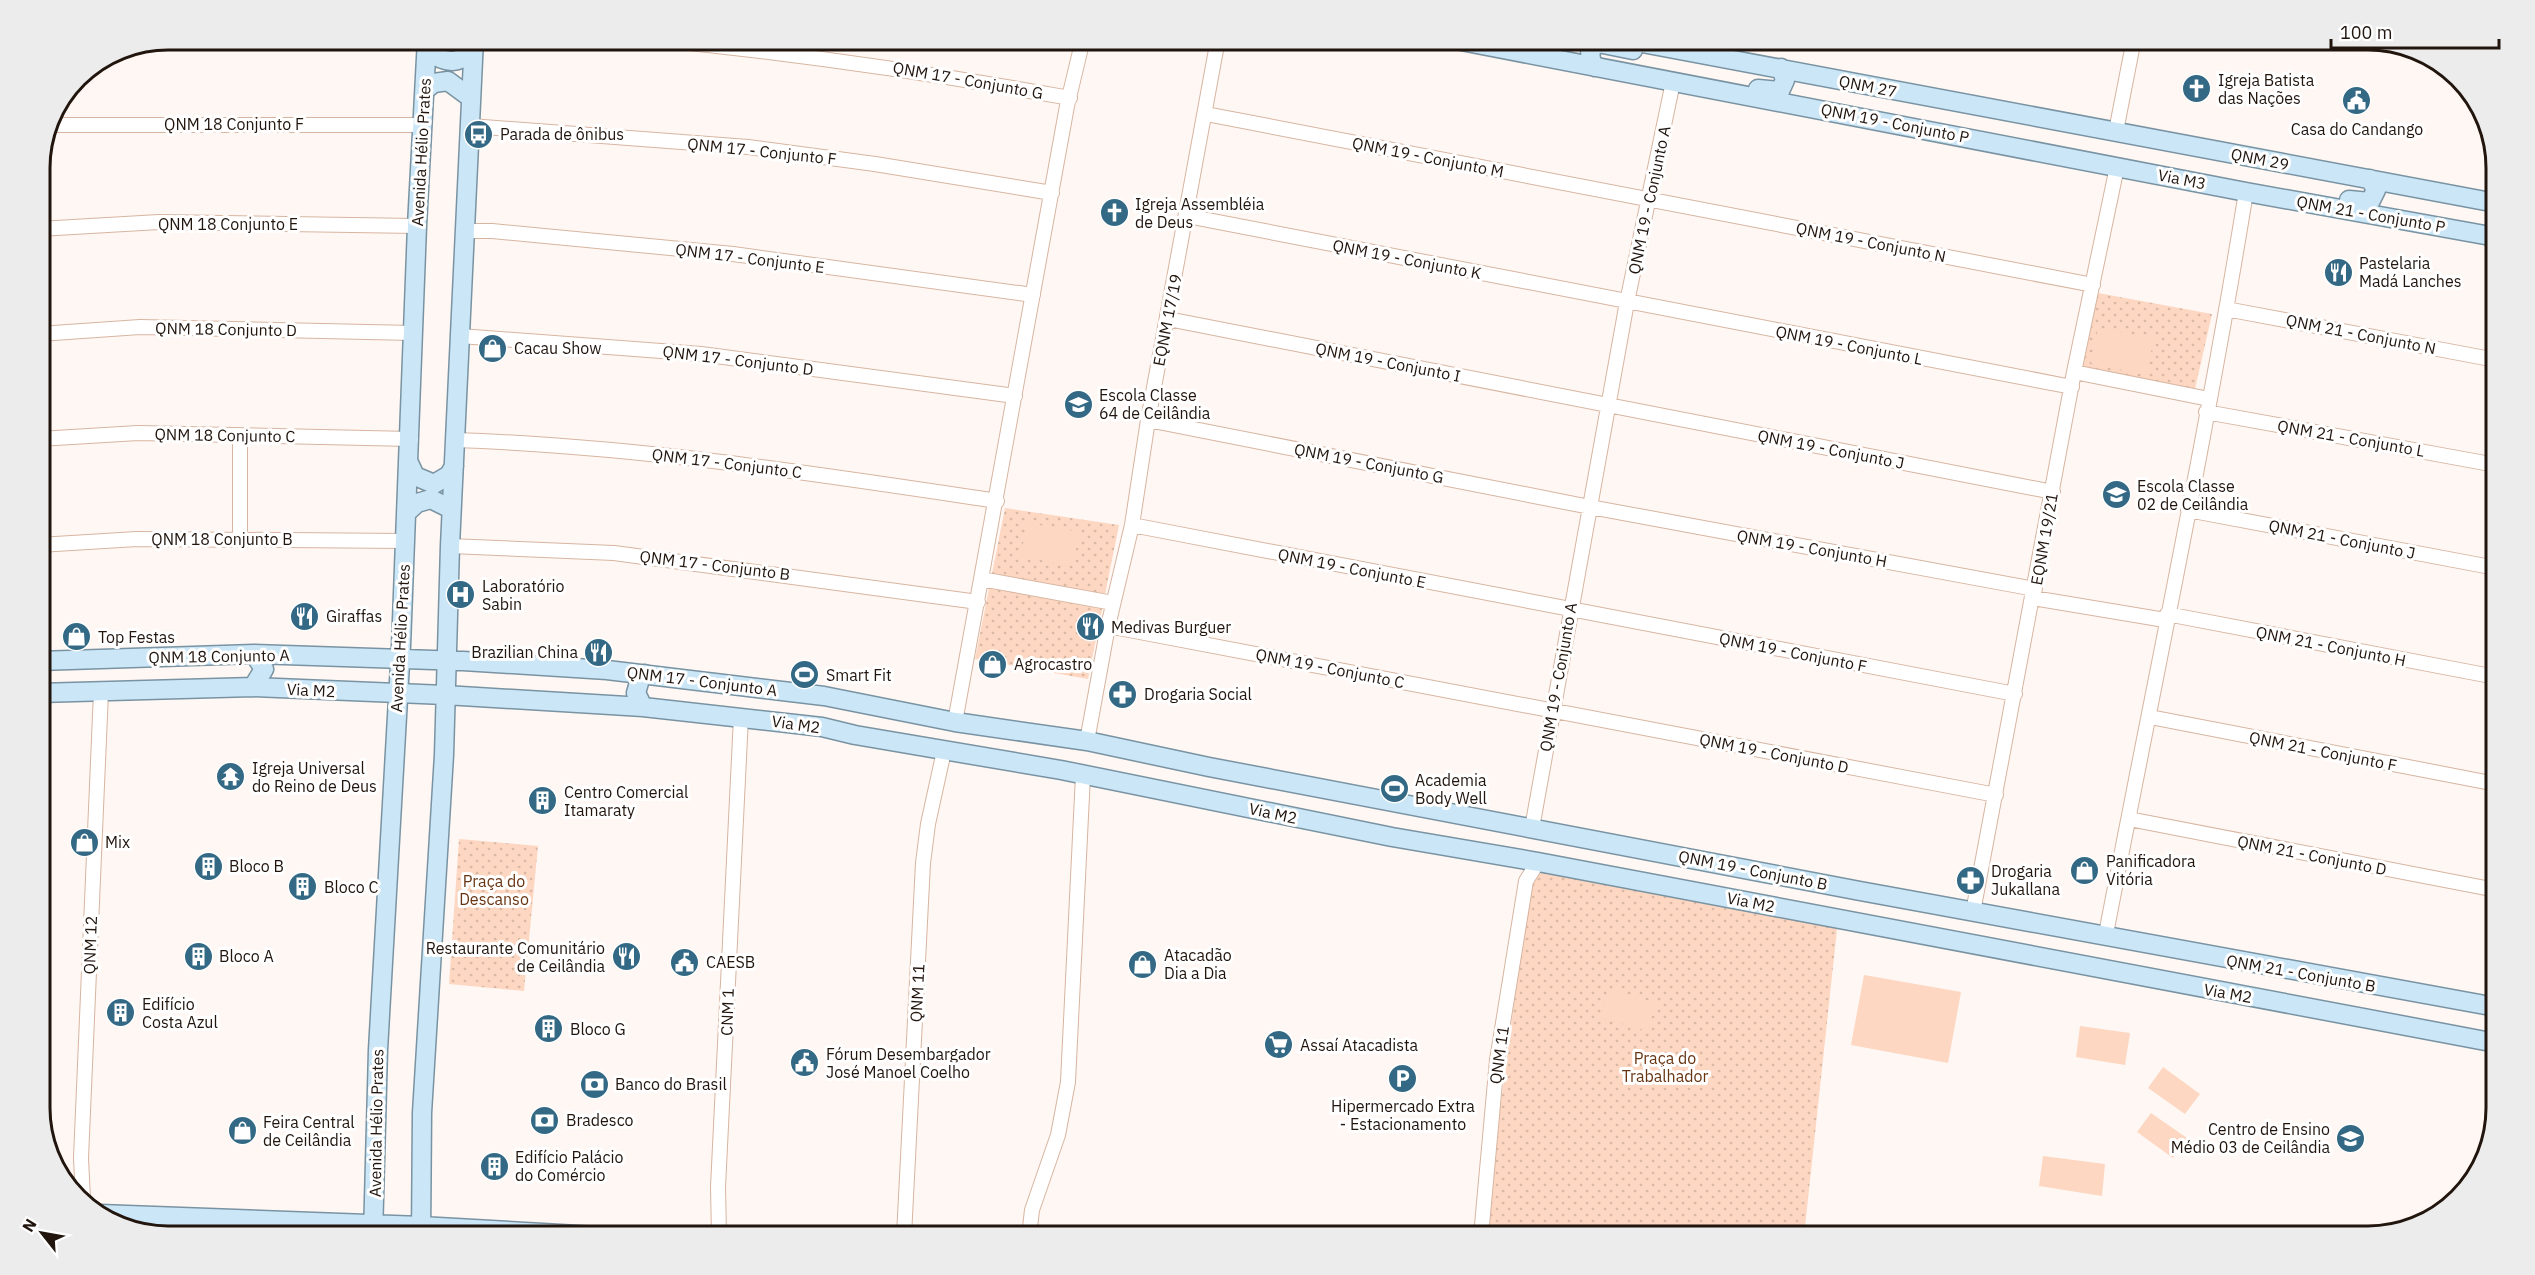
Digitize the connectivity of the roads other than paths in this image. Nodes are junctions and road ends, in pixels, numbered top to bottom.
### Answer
1 (427, 50) edge
2 (432, 50) edge
3 (470, 50) edge
4 (473, 50) edge
5 (761, 50) edge
6 (1081, 50) edge
7 (1216, 50) edge
8 (1508, 50) edge
9 (1590, 50) edge
10 (1635, 50) edge
11 (1681, 50) edge
12 (2132, 50) edge
13 (1697, 53) junction
14 (1595, 67) junction
15 (1781, 68) junction
16 (1676, 83) junction
17 (425, 90) junction
18 (471, 98) junction
19 (1070, 98) junction
20 (1206, 114) junction
21 (422, 125) junction
22 (57, 126) edge
23 (470, 126) junction
24 (2084, 126) junction
25 (2116, 131) junction
26 (1995, 142) junction
27 (2117, 167) junction
28 (2370, 179) junction
29 (2246, 192) junction
30 (1052, 193) junction
31 (2270, 195) junction
32 (1650, 199) junction
33 (2485, 201) edge
34 (1187, 216) junction
35 (417, 226) junction
36 (50, 228) edge
37 (465, 231) junction
38 (2485, 235) edge
39 (2093, 285) junction
40 (1034, 295) junction
41 (1627, 302) junction
42 (2226, 309) junction
43 (1168, 319) junction
44 (50, 333) edge
45 (413, 333) junction
46 (460, 336) junction
47 (2485, 358) edge
48 (2074, 372) junction
49 (2072, 387) junction
50 (1015, 396) junction
51 (1608, 405) junction
52 (2208, 405) junction
53 (1148, 420) junction
54 (240, 435) junction
55 (50, 438) edge
56 (411, 439) junction
57 (455, 440) junction
58 (409, 463) junction
59 (2485, 463) edge
60 (454, 466) junction
61 (2053, 492) junction
62 (997, 501) junction
63 (1590, 507) junction
64 (452, 509) junction
65 (2188, 510) junction
66 (406, 513) junction
67 (1132, 525) junction
68 (240, 540) junction
69 (405, 541) junction
70 (50, 544) edge
71 (450, 546) junction
72 (2485, 566) edge
73 (981, 579) junction
74 (2034, 594) junction
75 (978, 602) junction
76 (1113, 603) junction
77 (1571, 610) junction
78 (2166, 617) junction
79 (1108, 626) junction
80 (254, 654) junction
81 (400, 659) junction
82 (50, 661) edge
83 (447, 661) junction
84 (645, 674) junction
85 (2486, 675) edge
86 (253, 687) junction
87 (101, 692) junction
88 (50, 693) edge
89 (397, 693) junction
90 (445, 694) junction
91 (2015, 694) junction
92 (824, 696) junction
93 (860, 703) junction
94 (643, 707) junction
95 (1551, 711) junction
96 (741, 717) junction
97 (2150, 717) junction
98 (955, 722) junction
99 (822, 727) junction
100 (855, 735) junction
101 (1087, 741) junction
102 (944, 751) junction
103 (1177, 760) junction
104 (1209, 767) junction
105 (1083, 775) junction
106 (2486, 782) edge
107 (1167, 791) junction
108 (1996, 795) junction
109 (1201, 798) junction
110 (2129, 819) junction
111 (1532, 828) junction
112 (1515, 858) junction
113 (1538, 862) junction
114 (1526, 881) junction
115 (2486, 888) edge
116 (1860, 891) junction
117 (1880, 894) junction
118 (1973, 912) junction
119 (1866, 924) junction
120 (2106, 934) junction
121 (2211, 956) junction
122 (2205, 989) junction
123 (2486, 1005) edge
124 (2486, 1041) edge
125 (83, 1189) edge
126 (119, 1215) edge
127 (155, 1216) junction
128 (237, 1219) junction
129 (132, 1220) edge
130 (243, 1226) edge
131 (324, 1226) edge
132 (373, 1226) edge
133 (421, 1226) edge
134 (719, 1226) edge
135 (905, 1226) edge
136 (1030, 1226) edge
137 (1483, 1226) edge

1 - 17 main road, Avenida Hélio Prates
2 - 3 main road
4 - 18 main road
5 - 19 street, QNM 17 - Conjunto G
6 - 19 street
7 - 20 street, EQNM 17/19
8 - 14 main road
9 - 14 main road
10 - 13 main road
11 - 13 main road, QNM 27
12 - 25 street
13 - 15 main road, QNM 27
14 - 16 main road
15 - 16 main road
15 - 24 main road, QNM 27
16 - 26 main road, QNM 19 - Conjunto P
16 - 32 street, QNM 19 - Conjunto A
17 - 18 main road
17 - 21 main road, Avenida Hélio Prates
18 - 23 main road
19 - 30 street
20 - 32 street, QNM 19 - Conjunto M
20 - 34 street, EQNM 17/19
21 - 22 street, QNM 18 Conjunto F
21 - 35 main road, Avenida Hélio Prates
23 - 30 street, QNM 17 - Conjunto F
23 - 37 main road
24 - 25 main road, QNM 27
24 - 26 main road
25 - 28 main road, QNM 29
26 - 27 main road, QNM 19 - Conjunto P
27 - 29 main road, Via M3
27 - 39 street, EQNM 19/21
28 - 31 main road
28 - 33 main road, QNM 29
29 - 31 main road, QNM 21 - Conjunto P
29 - 42 street
30 - 40 street
31 - 38 main road, QNM 21 - Conjunto P
32 - 39 street, QNM 19 - Conjunto N
32 - 41 street, QNM 19 - Conjunto A
34 - 41 street, QNM 19 - Conjunto K
34 - 43 street, EQNM 17/19
35 - 36 street, QNM 18 Conjunto E
35 - 45 main road, Avenida Hélio Prates
37 - 40 street, QNM 17 - Conjunto E
37 - 46 main road
39 - 48 street, EQNM 19/21
40 - 50 street
41 - 49 street, QNM 19 - Conjunto L
41 - 51 street, QNM 19 - Conjunto A
42 - 47 street, QNM 21 - Conjunto N
42 - 52 street
43 - 51 street, QNM 19 - Conjunto I
43 - 53 street, EQNM 17/19
44 - 45 street, QNM 18 Conjunto D
45 - 56 main road, Avenida Hélio Prates
46 - 50 street, QNM 17 - Conjunto D
46 - 57 main road
48 - 49 street, EQNM 19/21
48 - 52 street, QNM 21 - Conjunto L
49 - 61 street, EQNM 19/21
50 - 62 street
51 - 61 street, QNM 19 - Conjunto J
51 - 63 street, QNM 19 - Conjunto A
52 - 59 street, QNM 21 - Conjunto L
52 - 65 street
53 - 63 street, QNM 19 - Conjunto G
53 - 67 street, EQNM 17/19
54 - 55 street, QNM 18 Conjunto C
54 - 56 street, QNM 18 Conjunto C
54 - 68 street
56 - 58 main road, Avenida Hélio Prates
57 - 60 main road
57 - 62 street, QNM 17 - Conjunto C
58 - 60 main road
58 - 66 main road, Avenida Hélio Prates
60 - 64 main road
61 - 74 street, EQNM 19/21
62 - 73 street
63 - 74 street, QNM 19 - Conjunto H
63 - 77 street, QNM 19 - Conjunto A
64 - 66 main road
64 - 71 main road
65 - 72 street, QNM 21 - Conjunto J
65 - 78 street
66 - 69 main road, Avenida Hélio Prates
67 - 76 street, EQNM 17/19
67 - 77 street, QNM 19 - Conjunto E
68 - 69 street, QNM 18 Conjunto B
68 - 70 street, QNM 18 Conjunto B
69 - 81 main road, Avenida Hélio Prates
71 - 75 street, QNM 17 - Conjunto B
71 - 83 main road
73 - 75 street
73 - 76 street
74 - 78 street, QNM 19 - Conjunto H
74 - 91 street, EQNM 19/21
75 - 98 street
76 - 79 street, EQNM 17/19
77 - 91 street, QNM 19 - Conjunto F
77 - 95 street, QNM 19 - Conjunto A
78 - 85 street, QNM 21 - Conjunto H
78 - 97 street
79 - 95 street, QNM 19 - Conjunto C
79 - 101 street, EQNM 17/19
80 - 81 main road, QNM 18 Conjunto A
80 - 82 main road, QNM 18 Conjunto A
80 - 86 main road
81 - 83 main road
81 - 89 main road, Avenida Hélio Prates
83 - 84 main road, QNM 17 - Conjunto A
83 - 90 main road
84 - 92 main road, QNM 17 - Conjunto A
84 - 94 main road
86 - 87 main road, Via M2
86 - 89 main road, Via M2
87 - 88 main road, Via M2
87 - 125 street, QNM 12
89 - 90 main road, Via M2
89 - 132 main road, Avenida Hélio Prates
90 - 94 main road, Via M2
90 - 133 main road
91 - 108 street, EQNM 19/21
92 - 93 main road, QNM 17 - Conjunto A
92 - 99 main road
93 - 98 main road, QNM 17 - Conjunto A
93 - 100 main road
94 - 96 main road, Via M2
95 - 108 street, QNM 19 - Conjunto D
95 - 111 street, QNM 19 - Conjunto A
96 - 99 main road, Via M2
96 - 134 street, CNM 1
97 - 106 street, QNM 21 - Conjunto F
97 - 110 street
98 - 101 main road
99 - 100 main road, Via M2
100 - 102 main road, Via M2
101 - 103 main road
102 - 105 main road, Via M2
102 - 135 street, QNM 11
103 - 104 main road
103 - 107 main road
104 - 109 main road
104 - 111 main road
105 - 107 main road, Via M2
105 - 136 street
107 - 109 main road, Via M2
108 - 118 street, EQNM 19/21
109 - 112 main road, Via M2
110 - 115 street, QNM 21 - Conjunto D
110 - 120 street
111 - 116 main road, QNM 19 - Conjunto B
112 - 113 main road, Via M2
112 - 114 street
113 - 114 street, QNM 11
113 - 119 main road, Via M2
114 - 137 street, QNM 11
116 - 117 main road, QNM 19 - Conjunto B
116 - 119 main road
117 - 118 main road, QNM 19 - Conjunto B
117 - 119 main road
118 - 120 main road
119 - 122 main road, Via M2
120 - 121 main road, QNM 21 - Conjunto B
121 - 122 main road
121 - 123 main road, QNM 21 - Conjunto B
122 - 124 main road, Via M2
126 - 127 main road
127 - 128 main road
127 - 129 main road
128 - 130 main road
128 - 131 main road

